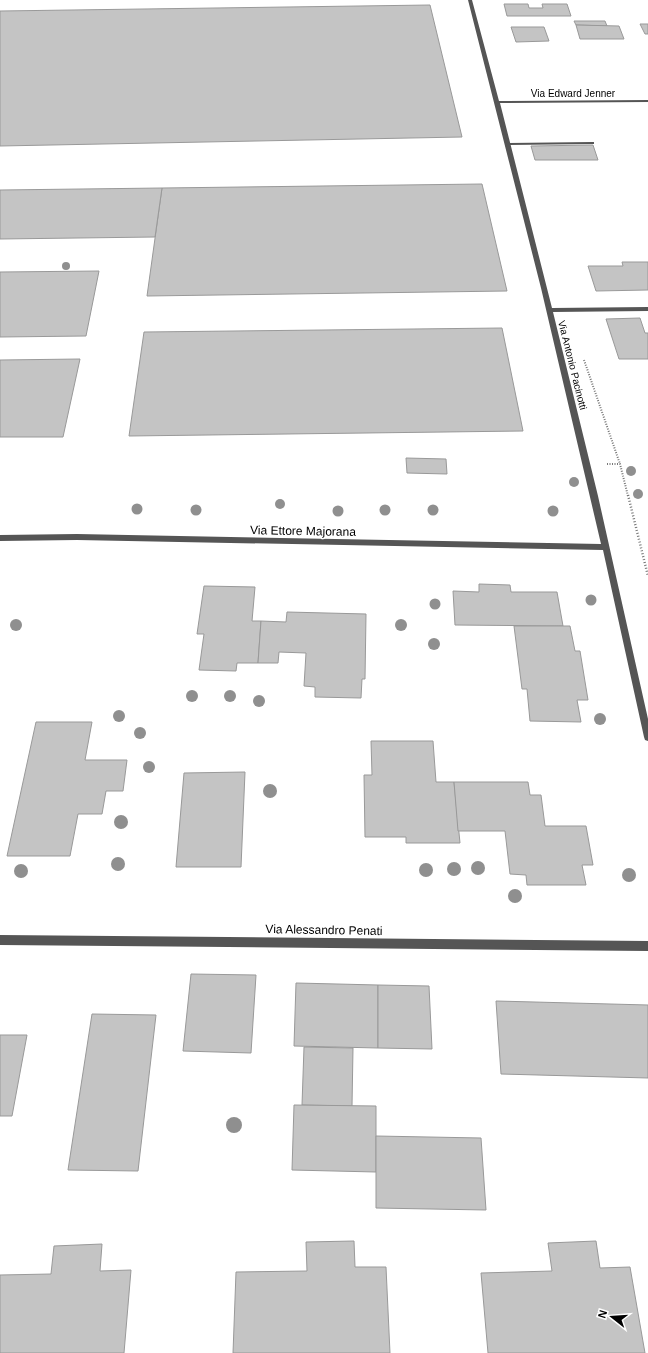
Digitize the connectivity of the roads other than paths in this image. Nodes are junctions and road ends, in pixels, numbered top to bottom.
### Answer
1 (470, 0) edge
2 (648, 101) edge
3 (497, 102) junction
4 (592, 143) dead end
5 (509, 144) junction
6 (648, 309) edge
7 (550, 310) junction
8 (0, 538) edge
9 (605, 547) junction
10 (648, 738) edge
11 (0, 940) edge
12 (648, 946) edge

1 - 3 street, Via Antonio Pacinotti
2 - 3 street, Via Edward Jenner
3 - 5 street, Via Antonio Pacinotti
4 - 5 street
5 - 7 street, Via Antonio Pacinotti
6 - 7 street
7 - 9 street, Via Antonio Pacinotti
8 - 9 street, Via Ettore Majorana
9 - 10 street, Via Antonio Pacinotti
11 - 12 street, Via Alessandro Penati

